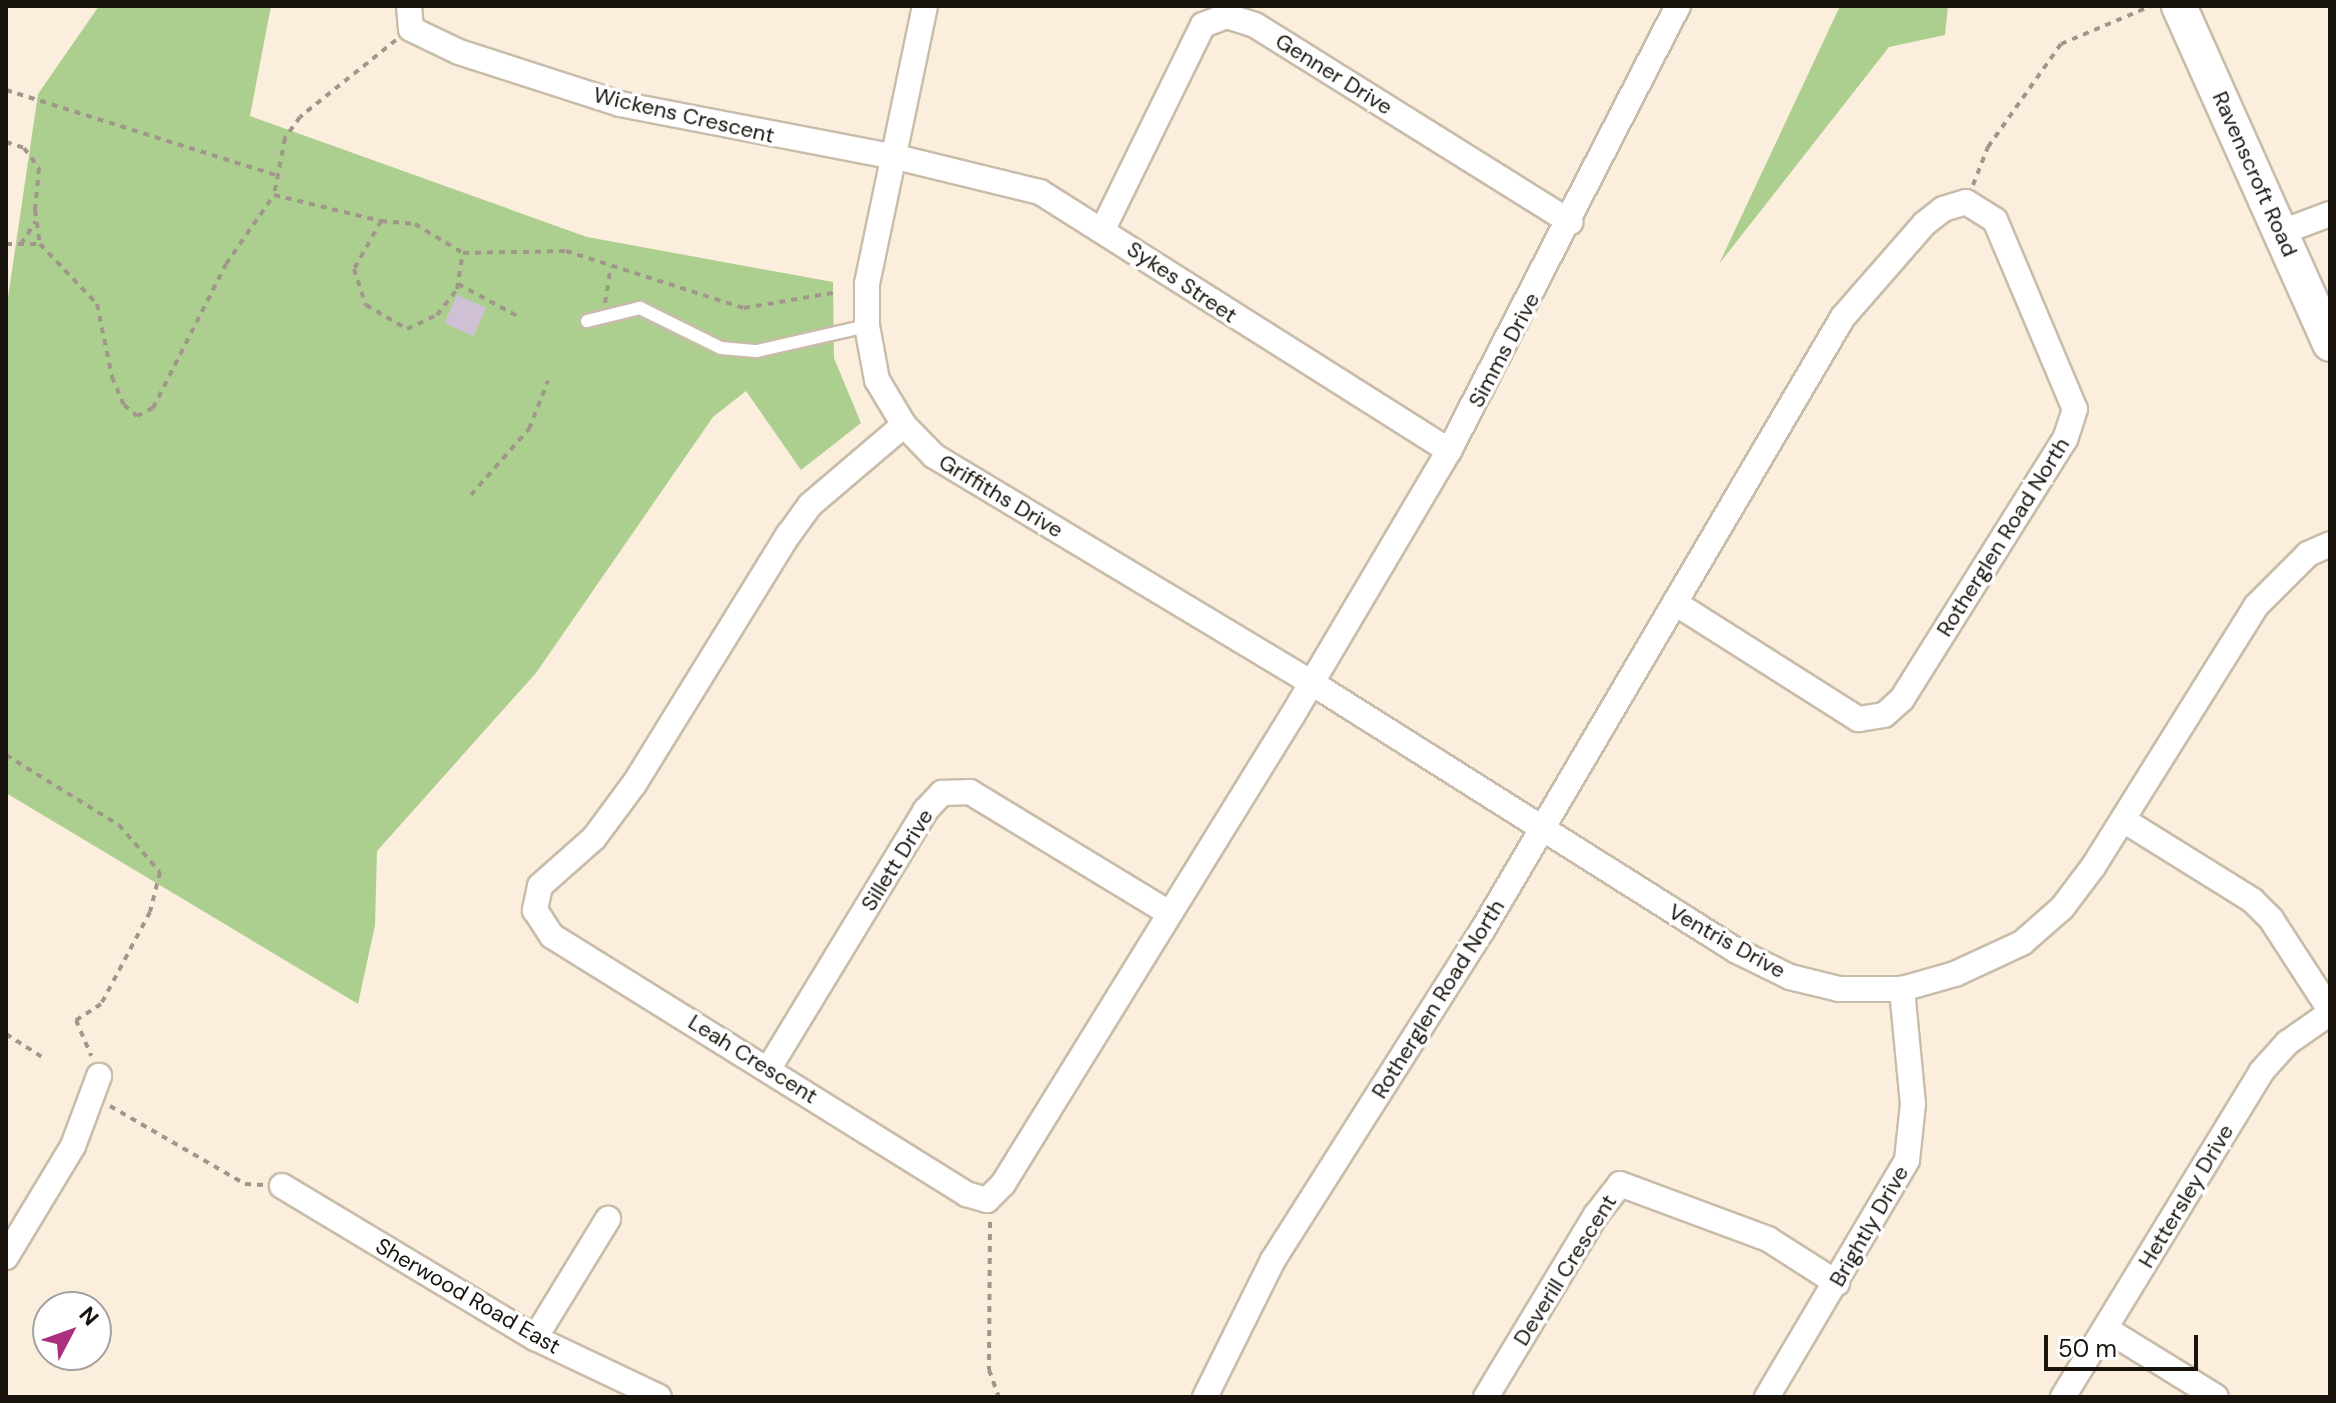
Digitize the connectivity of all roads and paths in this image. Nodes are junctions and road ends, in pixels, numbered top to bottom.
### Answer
1 (925, 6) edge
2 (1678, 6) edge
3 (2151, 6) edge
4 (2179, 6) edge
5 (410, 18) edge
6 (6, 90) edge
7 (6, 142) edge
8 (896, 157) junction
9 (276, 175) junction
10 (274, 195) junction
11 (1966, 202) junction
12 (2330, 214) edge
13 (37, 219) junction
14 (381, 221) junction
15 (1570, 222) junction
16 (1103, 229) junction
17 (2282, 232) junction
18 (6, 244) edge
19 (21, 244) junction
20 (40, 244) junction
21 (463, 253) junction
22 (611, 266) junction
23 (458, 284) junction
24 (838, 292) dead end
25 (603, 317) junction
26 (521, 318) dead end
27 (587, 321) dead end
28 (867, 326) junction
29 (2330, 344) edge
30 (548, 381) dead end
31 (904, 425) junction
32 (1449, 451) junction
33 (471, 495) dead end
34 (2330, 544) edge
35 (1675, 603) junction
36 (1312, 683) junction
37 (6, 755) edge
38 (2125, 821) junction
39 (1541, 829) junction
40 (1167, 912) junction
41 (1902, 989) junction
42 (2330, 1012) edge
43 (6, 1034) edge
44 (42, 1057) dead end
45 (769, 1068) junction
46 (96, 1086) junction
47 (282, 1186) joint
48 (987, 1200) junction
49 (608, 1219) dead end
50 (6, 1257) edge
51 (1837, 1283) junction
52 (2106, 1329) junction
53 (535, 1338) junction
54 (659, 1397) edge
55 (999, 1397) edge
56 (1205, 1397) edge
57 (1486, 1397) edge
58 (1767, 1397) edge
59 (2063, 1397) edge
60 (2216, 1397) edge

1 - 8 street, Griffiths Drive
2 - 15 street, Simms Drive
3 - 11 path
4 - 17 street, Ravenscroft Road
5 - 8 street, Wickens Crescent
5 - 9 path
6 - 9 path
7 - 13 path
8 - 16 street, Sykes Street
8 - 28 street, Griffiths Drive
9 - 10 path
10 - 14 path
10 - 20 path
11 - 35 street, Rotherglen Road North
11 - 35 street, Rotherglen Road North
12 - 17 street
13 - 19 path
13 - 20 path
14 - 21 path
14 - 23 path
15 - 16 street, Genner Drive
15 - 32 street, Simms Drive
16 - 32 street, Sykes Street
17 - 29 street, Ravenscroft Road
18 - 19 path
19 - 20 path
21 - 22 path
21 - 23 path
22 - 24 path
22 - 25 path
23 - 26 path
25 - 27 lane
25 - 28 lane
28 - 31 street, Griffiths Drive
30 - 33 path
31 - 36 street, Griffiths Drive
31 - 45 street, Leah Crescent
32 - 36 street, Simms Drive
34 - 38 street, Ventris Drive
35 - 39 street, Rotherglen Road North
36 - 39 street, Ventris Drive
36 - 40 street
37 - 46 path
38 - 41 street, Ventris Drive
38 - 42 street
39 - 41 street, Ventris Drive
39 - 56 street, Rotherglen Road North
40 - 45 street, Sillett Drive
40 - 48 street
41 - 51 street, Brightly Drive
42 - 52 street, Hettersley Drive
43 - 44 path
45 - 48 street, Leah Crescent
46 - 47 path
46 - 50 street
47 - 53 street, Sherwood Road East
48 - 55 path
49 - 53 street
51 - 57 street, Deverill Crescent
51 - 58 street, Brightly Drive
52 - 59 street, Hettersley Drive
52 - 60 street
53 - 54 street, Sherwood Road East

